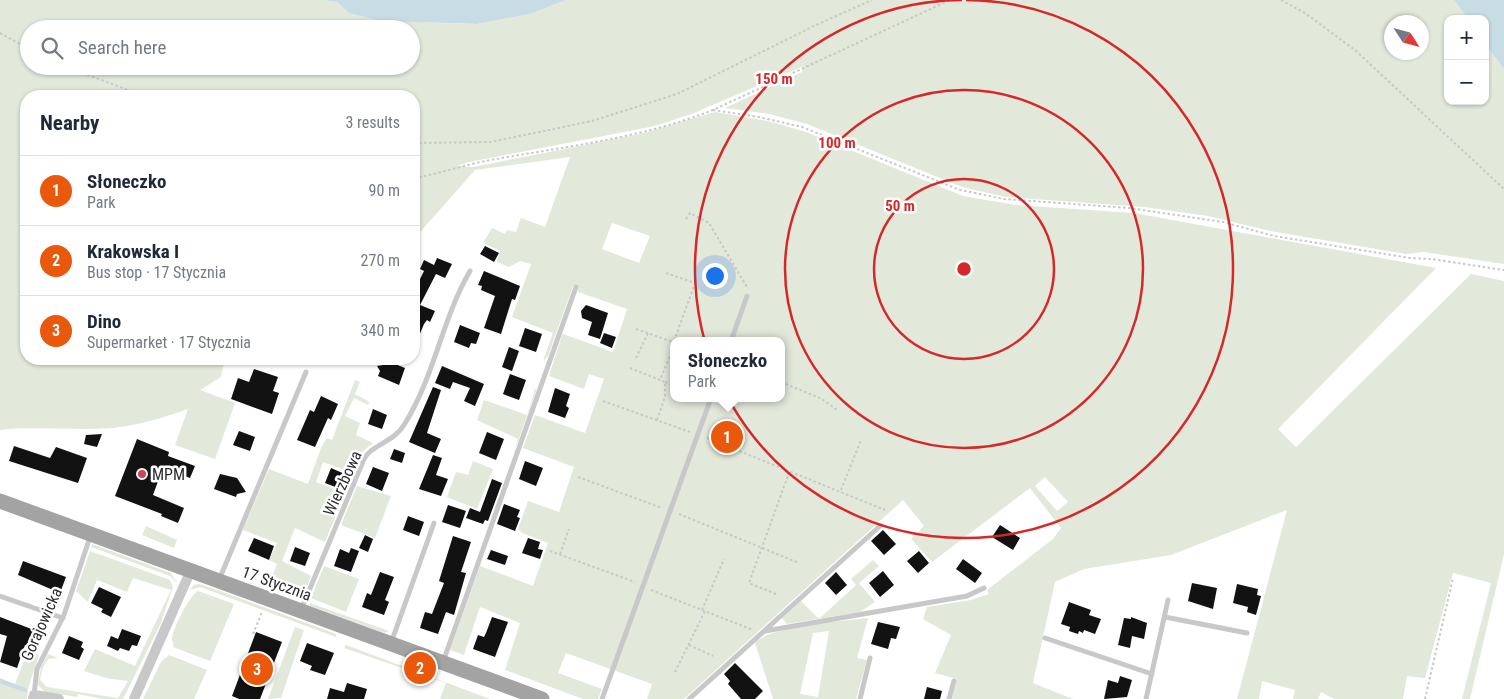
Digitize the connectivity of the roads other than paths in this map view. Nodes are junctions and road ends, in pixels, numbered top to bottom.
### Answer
1 (470, 271) dead end
2 (576, 287) dead end
3 (748, 296) road end
4 (733, 337) edge
5 (306, 372) dead end
6 (709, 402) edge
7 (0, 501) edge
8 (434, 523) dead end
9 (880, 526) dead end
10 (91, 534) junction
11 (191, 570) junction
12 (219, 580) junction
13 (984, 588) dead end
14 (0, 596) edge
15 (1168, 600) dead end
16 (301, 610) junction
17 (1165, 616) junction
18 (63, 618) junction
19 (765, 631) junction
20 (1247, 633) dead end
21 (1045, 638) dead end
22 (391, 643) junction
23 (870, 658) dead end
24 (443, 662) junction
25 (1152, 674) junction
26 (954, 681) dead end
27 (34, 697) edge
28 (59, 699) edge
29 (134, 699) edge
30 (542, 699) edge
31 (602, 699) edge
32 (690, 699) edge
33 (860, 699) edge
34 (949, 699) edge
35 (1146, 699) edge

1 - 16 lane, Wierzbowa
2 - 24 lane
3 - 4 lane
5 - 12 lane
6 - 31 lane
7 - 10 main road, 17 Stycznia
8 - 22 lane
9 - 19 lane
10 - 11 main road, 17 Stycznia
10 - 18 lane, Gorajowicka
11 - 12 main road, 17 Stycznia
11 - 29 street
12 - 16 main road, 17 Stycznia
13 - 19 lane
14 - 18 lane
15 - 17 lane
16 - 22 main road, 17 Stycznia
17 - 20 lane
17 - 25 lane
18 - 27 lane, Gorajowicka
19 - 32 lane
21 - 25 lane
22 - 24 main road, 17 Stycznia
23 - 33 lane
24 - 30 main road, 17 Stycznia
25 - 35 lane
26 - 34 lane
27 - 28 street

